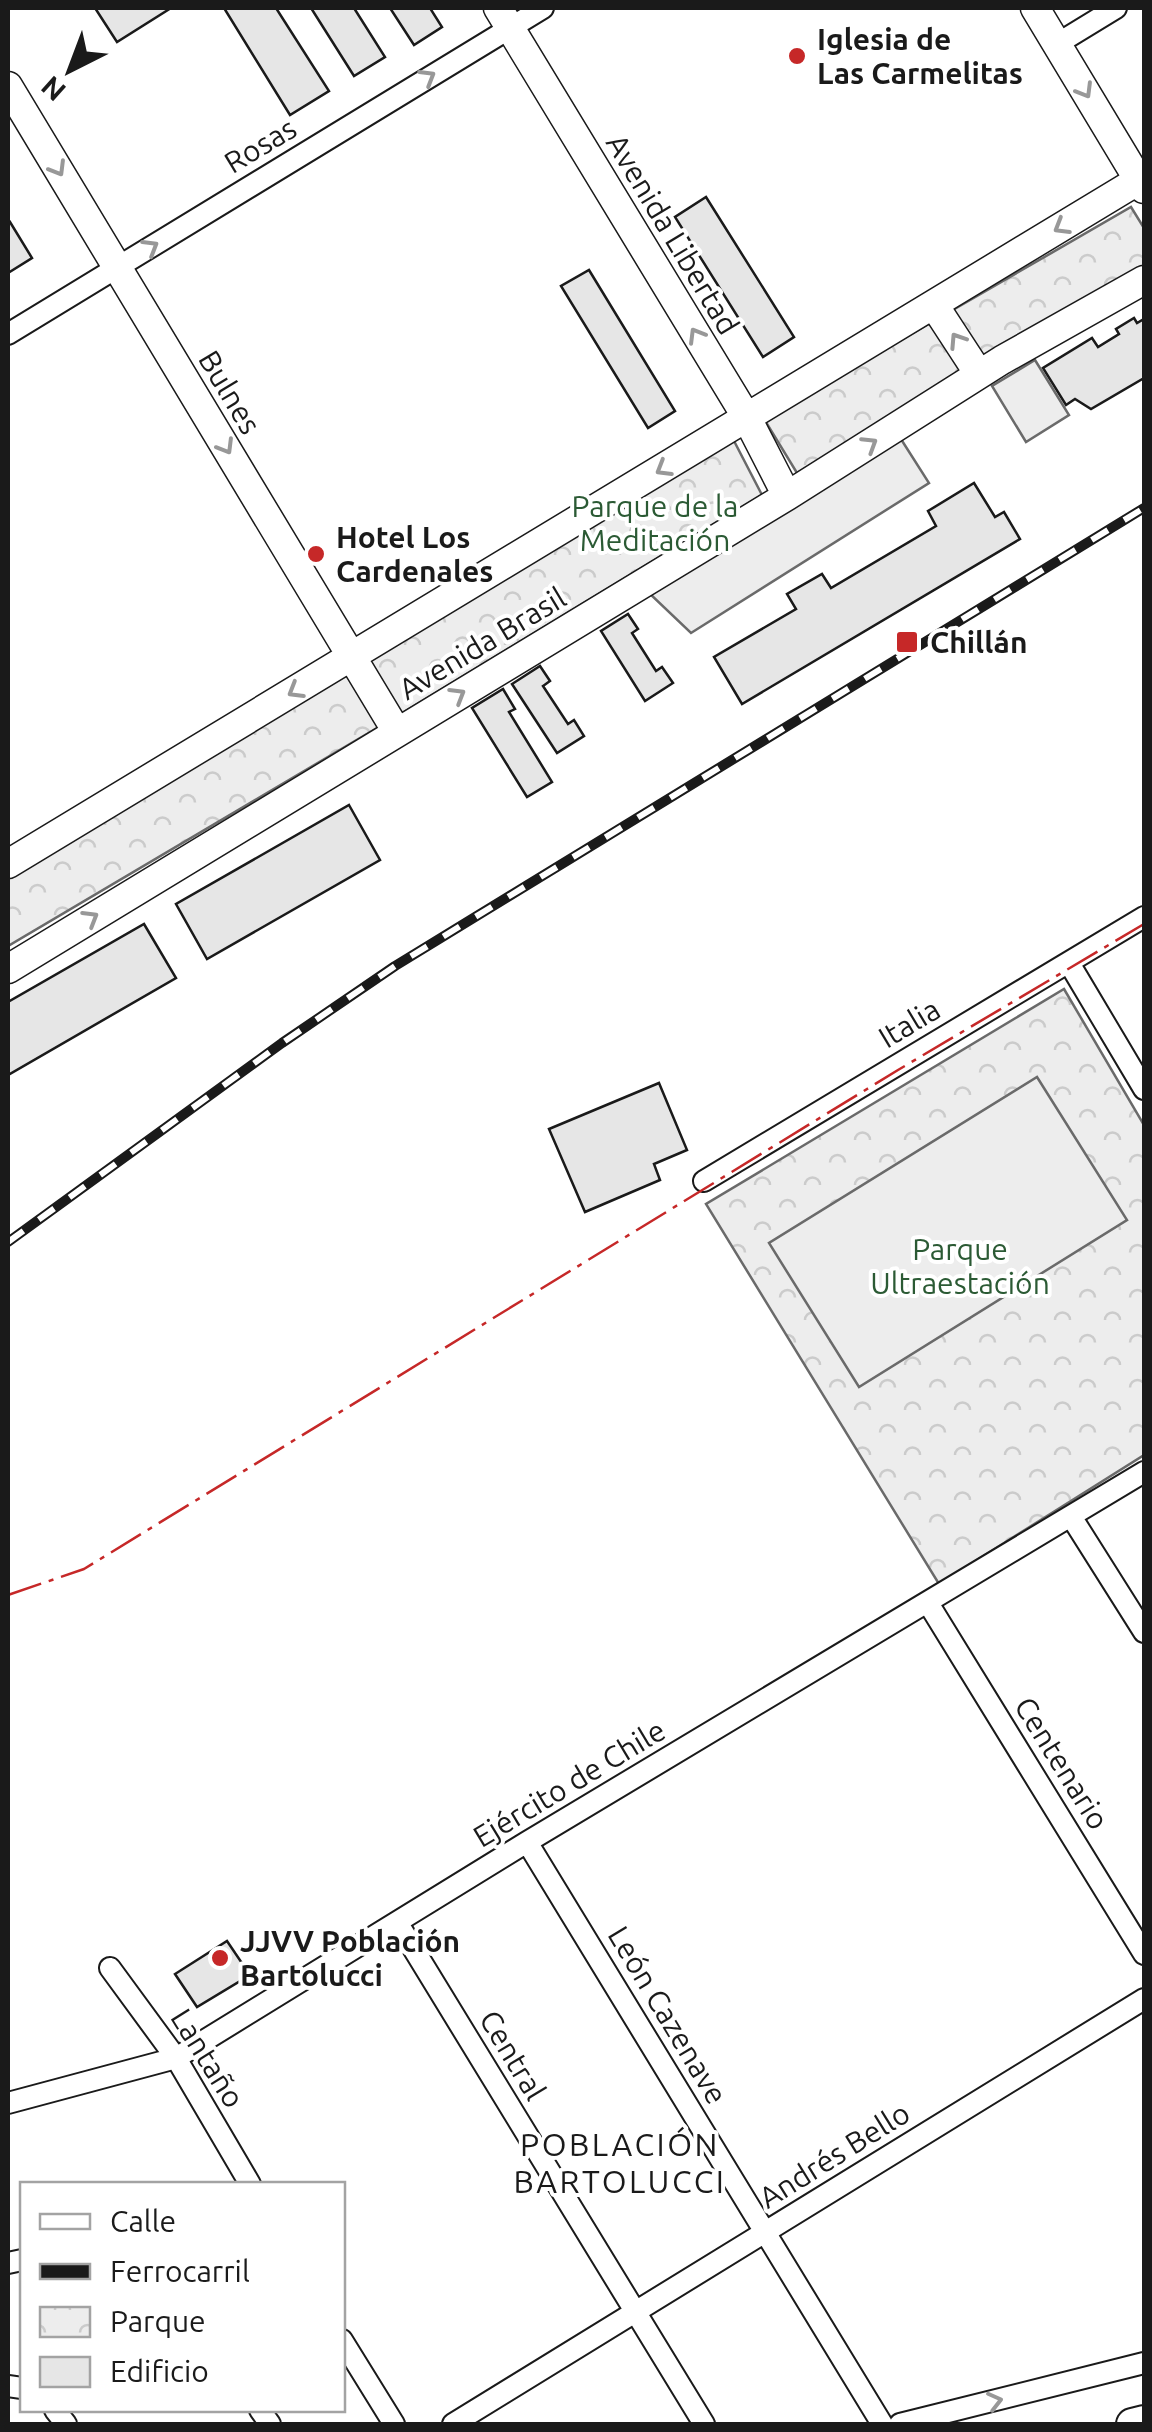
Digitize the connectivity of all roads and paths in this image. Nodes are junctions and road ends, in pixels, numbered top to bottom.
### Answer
1 (543, 8) edge
2 (1035, 8) edge
3 (1116, 8) edge
4 (504, 18) edge
5 (1057, 44) junction
6 (8, 86) edge
7 (1143, 182) edge
8 (117, 267) junction
9 (1144, 280) edge
10 (934, 305) junction
11 (8, 334) edge
12 (979, 374) junction
13 (747, 418) junction
14 (788, 496) junction
15 (352, 656) junction
16 (398, 732) junction
17 (8, 864) edge
18 (1144, 917) edge
19 (1068, 963) junction
20 (8, 969) edge
21 (1144, 1089) edge
22 (704, 1181) dead end
23 (1144, 1472) edge
24 (1072, 1518) junction
25 (928, 1604) junction
26 (1144, 1632) edge
27 (527, 1842) junction
28 (397, 1922) junction
29 (1144, 1954) edge
30 (110, 1968) dead end
31 (1144, 1999) edge
32 (176, 2058) junction
33 (8, 2103) edge
34 (249, 2182) edge
35 (765, 2232) junction
36 (635, 2312) junction
37 (345, 2345) edge
38 (1144, 2363) edge
39 (1144, 2421) edge
40 (394, 2424) edge
41 (453, 2424) edge
42 (704, 2424) edge
43 (882, 2424) edge
44 (900, 2424) edge
45 (1132, 2424) edge

1 - 4 street, Rosas
2 - 5 main road
3 - 5 street
8 -> 4 street, Rosas
13 -> 4 main road, Avenida Libertad
5 -> 7 main road
6 -> 8 main road, Bulnes
7 -> 10 main road, Avenida Brasil
8 - 11 street, Rosas
8 -> 15 main road, Bulnes
9 - 12 main road, Avenida Brasil
12 -> 10 main road
10 - 13 main road, Avenida Brasil
14 -> 12 main road, Avenida Brasil
13 - 14 main road, Avenida Libertad
13 -> 15 main road, Avenida Brasil
16 -> 14 main road, Avenida Brasil
15 - 16 main road, Bulnes
15 -> 17 main road, Avenida Brasil
20 -> 16 main road, Avenida Brasil
18 - 19 street, Italia
19 - 21 street
19 - 22 street, Italia
23 - 24 street, Ejército de Chile
24 - 25 street, Ejército de Chile
24 - 26 street
25 - 27 street, Ejército de Chile
25 - 29 street, Centenario
27 - 28 street, Ejército de Chile
27 - 35 street, León Cazenave
28 - 32 street, Ejército de Chile
28 - 36 street, Central
30 - 32 street, Lantaño
31 - 35 street, Andrés Bello
32 - 33 street, Ejército de Chile
32 - 34 street, Lantaño
35 - 36 street, Andrés Bello
35 - 43 street, León Cazenave
36 - 41 street, Andrés Bello
36 - 42 street, Central
37 - 40 street
44 -> 38 street
39 - 45 main road

